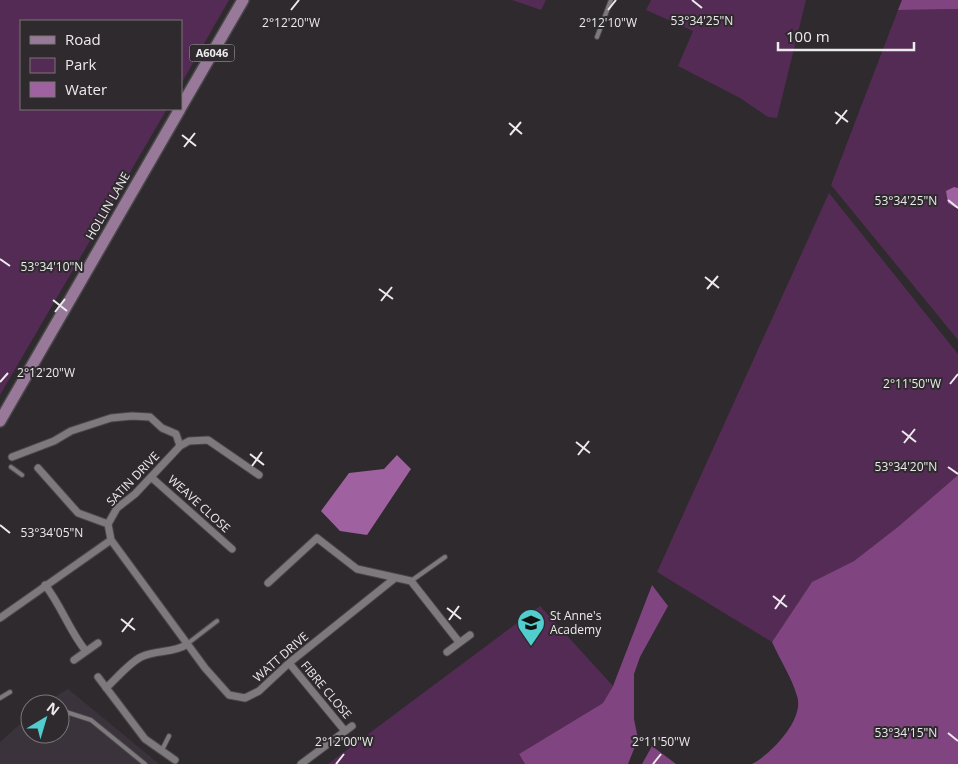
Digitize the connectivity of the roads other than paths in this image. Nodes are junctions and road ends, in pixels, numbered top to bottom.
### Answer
1 (243, 0) edge
2 (611, 0) edge
3 (597, 36) dead end
4 (182, 106) edge
5 (180, 110) edge
6 (0, 420) edge
7 (180, 446) junction
8 (244, 453) dead end
9 (12, 458) dead end
10 (239, 461) junction
11 (11, 467) dead end
12 (38, 468) dead end
13 (22, 475) dead end
14 (259, 475) dead end
15 (151, 477) junction
16 (108, 524) junction
17 (111, 540) junction
18 (232, 549) dead end
19 (445, 556) dead end
20 (395, 578) junction
21 (411, 581) junction
22 (268, 582) dead end
23 (45, 585) junction
24 (0, 618) edge
25 (217, 621) dead end
26 (470, 635) dead end
27 (459, 642) junction
28 (98, 643) dead end
29 (186, 645) junction
30 (85, 650) junction
31 (447, 652) dead end
32 (74, 660) dead end
33 (289, 663) junction
34 (98, 677) dead end
35 (106, 688) junction
36 (10, 692) dead end
37 (0, 698) edge
38 (70, 713) edge
39 (352, 726) dead end
40 (345, 731) junction
41 (169, 736) dead end
42 (162, 750) junction
43 (175, 760) dead end
44 (145, 764) edge
45 (301, 764) edge

1 - 4 main road, HOLLIN LANE / A6046
2 - 3 lane
5 - 6 main road, HOLLIN LANE / A6046
7 - 9 street
7 - 10 street
7 - 15 street, SATIN DRIVE
8 - 10 street
10 - 14 street
11 - 13 lane
12 - 16 street
15 - 16 street, SATIN DRIVE
15 - 18 street, WEAVE CLOSE
16 - 17 street, SATIN DRIVE
17 - 23 street
17 - 29 street, WATT DRIVE
19 - 21 lane
20 - 21 street
20 - 22 street
20 - 33 street, WATT DRIVE
21 - 27 street
23 - 24 street
23 - 30 street
25 - 29 lane
26 - 27 street
27 - 31 street
28 - 30 street
29 - 33 street, WATT DRIVE
29 - 35 street
30 - 32 street
33 - 40 street, FIBRE CLOSE
34 - 35 street
35 - 42 street
36 - 37 lane
38 - 44 lane
39 - 40 street, FIBRE CLOSE
40 - 45 street, FIBRE CLOSE
41 - 42 lane
42 - 43 street

